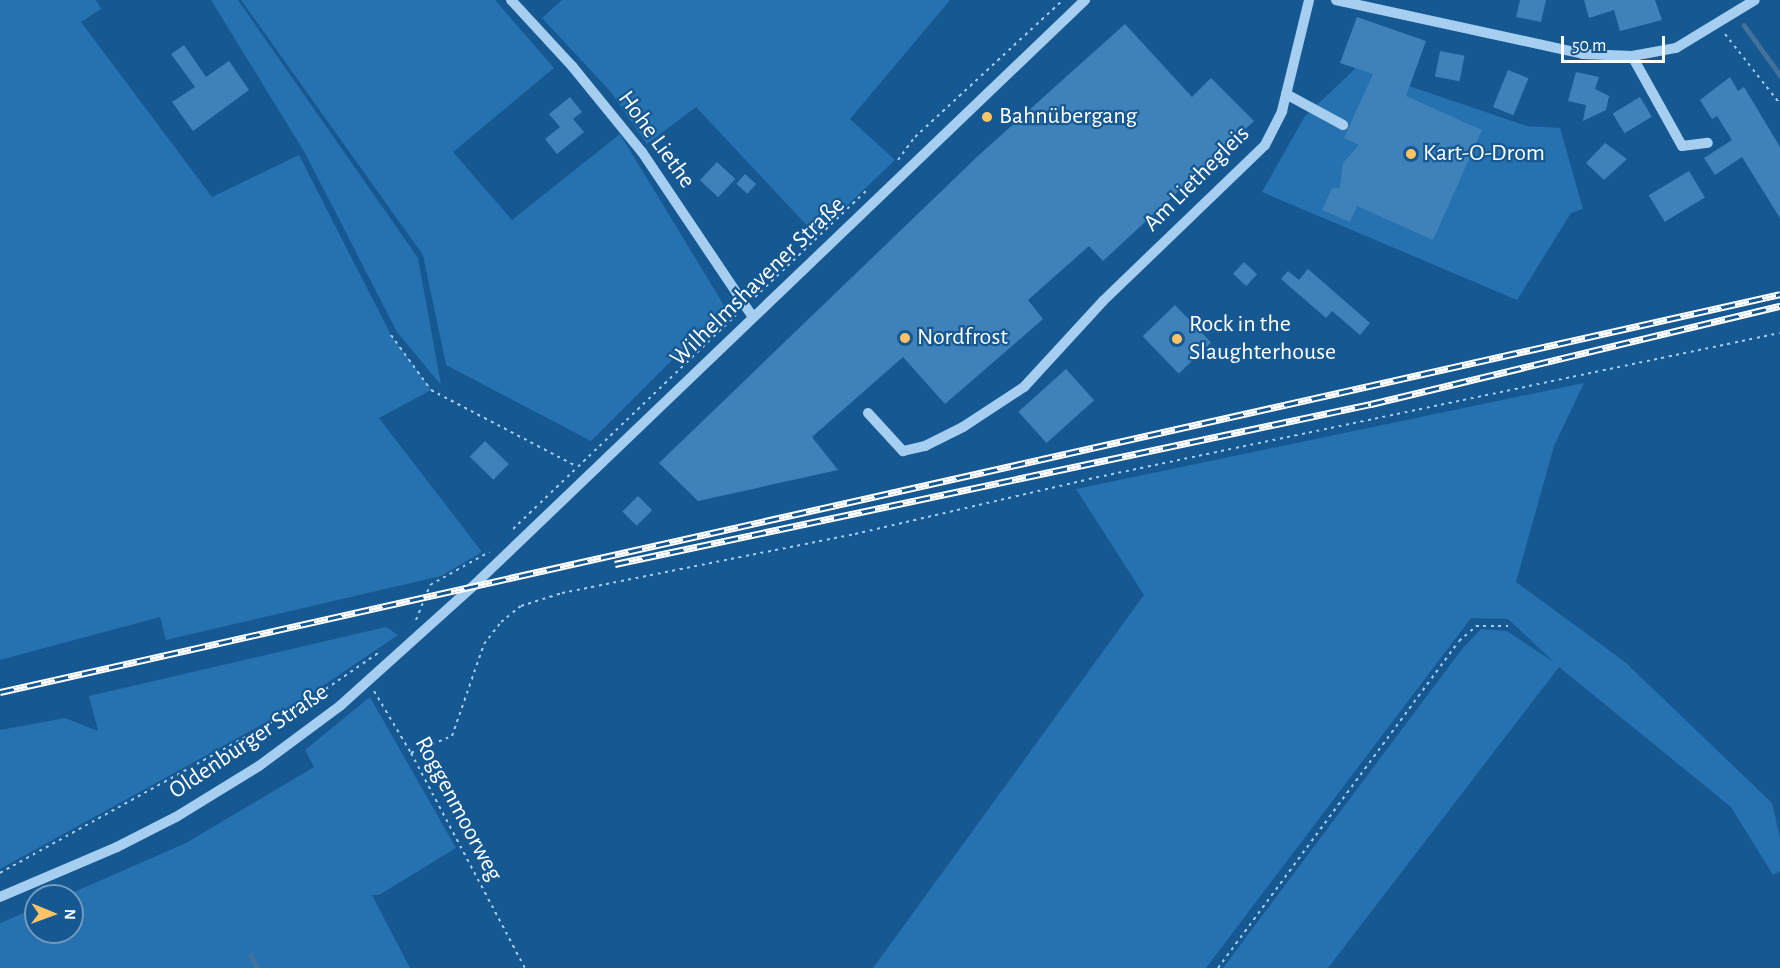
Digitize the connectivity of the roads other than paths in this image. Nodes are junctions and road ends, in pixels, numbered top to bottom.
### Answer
1 (511, 0) edge
2 (1085, 0) edge
3 (1309, 0) edge
4 (1336, 0) edge
5 (1755, 0) edge
6 (1375, 4) edge
7 (1632, 56) junction
8 (1286, 94) junction
9 (1343, 125) dead end
10 (1708, 143) dead end
11 (753, 317) junction
12 (868, 413) dead end
13 (462, 596) joint
14 (0, 897) edge

1 - 11 street, Hohe Liethe
2 - 11 street, Wilhelmshavener Straße
3 - 8 street, Am Liethegleis
4 - 6 street
5 - 7 street
6 - 7 street
7 - 10 street
8 - 9 street
8 - 12 street, Am Liethegleis
11 - 13 street, Wilhelmshavener Straße
13 - 14 street, Oldenburger Straße

